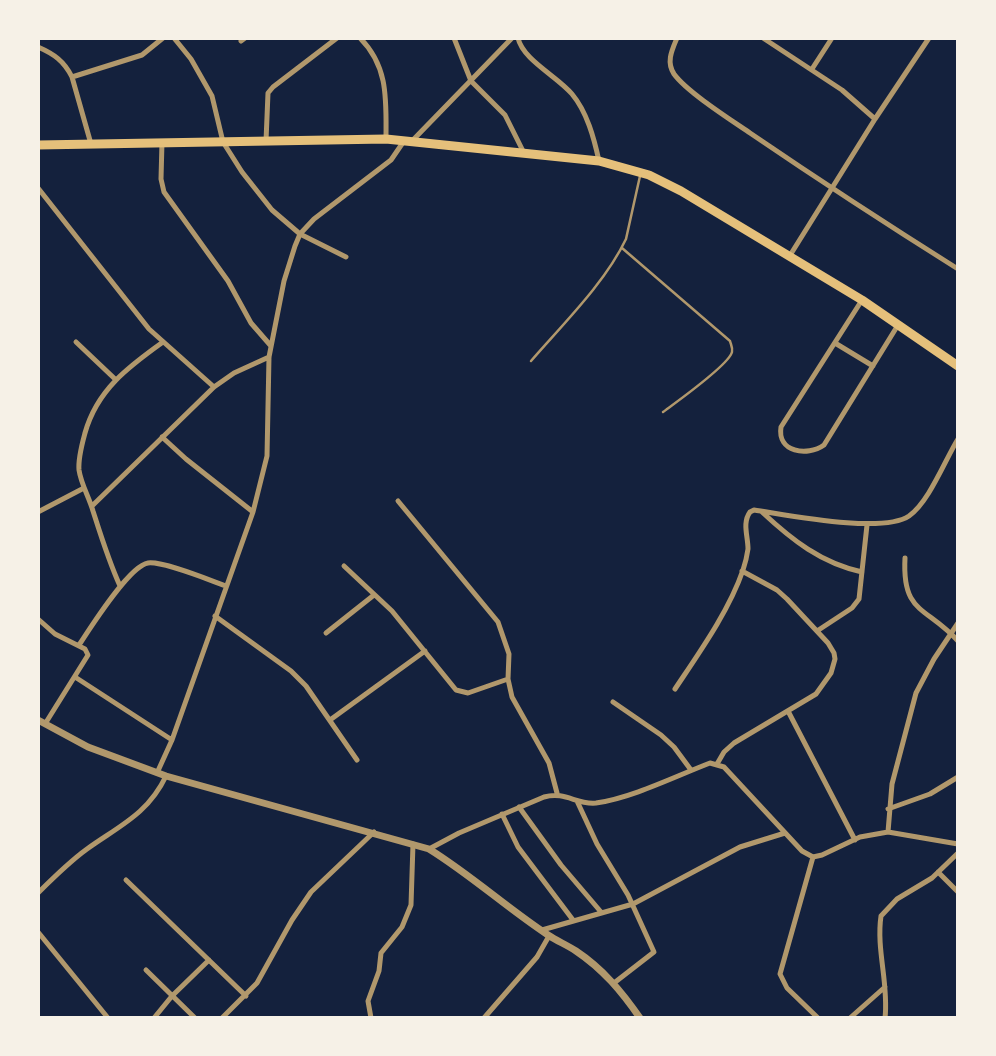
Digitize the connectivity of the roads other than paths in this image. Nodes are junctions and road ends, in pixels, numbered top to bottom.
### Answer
1 (163, 38) edge
2 (174, 38) edge
3 (337, 38) edge
4 (360, 38) edge
5 (454, 38) edge
6 (512, 38) edge
7 (518, 38) edge
8 (677, 38) edge
9 (763, 38) edge
10 (832, 38) edge
11 (929, 38) edge
12 (38, 47) edge
13 (812, 69) junction
14 (72, 77) junction
15 (471, 80) junction
16 (875, 119) junction
17 (386, 139) junction
18 (266, 141) junction
19 (408, 141) junction
20 (162, 142) junction
21 (223, 142) junction
22 (91, 144) junction
23 (38, 145) edge
24 (523, 151) junction
25 (599, 161) junction
26 (640, 173) junction
27 (38, 188) edge
28 (832, 189) junction
29 (300, 234) junction
30 (622, 247) junction
31 (346, 257) dead end
32 (789, 257) junction
33 (957, 269) edge
34 (862, 300) junction
35 (898, 325) junction
36 (76, 342) dead end
37 (163, 342) junction
38 (835, 343) junction
39 (271, 347) junction
40 (269, 357) junction
41 (531, 361) dead end
42 (873, 366) junction
43 (957, 366) edge
44 (115, 379) junction
45 (214, 387) junction
46 (663, 412) dead end
47 (162, 437) junction
48 (957, 440) edge
49 (84, 488) junction
50 (398, 501) dead end
51 (92, 506) junction
52 (762, 511) junction
53 (38, 512) edge
54 (253, 512) junction
55 (867, 524) junction
56 (905, 558) dead end
57 (344, 566) dead end
58 (742, 571) junction
59 (862, 572) junction
60 (120, 586) junction
61 (226, 586) junction
62 (374, 595) junction
63 (215, 617) junction
64 (38, 620) edge
65 (957, 623) edge
66 (817, 631) junction
67 (326, 633) dead end
68 (951, 633) junction
69 (957, 641) edge
70 (79, 645) junction
71 (425, 651) junction
72 (75, 677) junction
73 (508, 679) junction
74 (675, 689) dead end
75 (613, 702) dead end
76 (788, 712) junction
77 (330, 720) junction
78 (42, 722) edge
79 (172, 740) junction
80 (357, 760) dead end
81 (717, 764) junction
82 (691, 770) junction
83 (157, 773) junction
84 (166, 776) junction
85 (957, 777) edge
86 (557, 793) junction
87 (577, 801) junction
88 (519, 807) junction
89 (888, 809) junction
90 (502, 814) junction
91 (374, 832) junction
92 (888, 832) junction
93 (785, 833) junction
94 (855, 840) junction
95 (413, 844) junction
96 (957, 844) edge
97 (429, 849) junction
98 (957, 853) edge
99 (813, 857) junction
100 (938, 872) junction
101 (38, 880) edge
102 (126, 880) dead end
103 (46, 886) junction
104 (957, 892) edge
105 (38, 893) edge
106 (633, 904) junction
107 (601, 912) junction
108 (573, 920) junction
109 (542, 930) junction
110 (38, 932) edge
111 (549, 936) junction
112 (209, 960) junction
113 (146, 970) dead end
114 (614, 983) junction
115 (885, 987) junction
116 (172, 996) junction
117 (246, 996) junction
118 (108, 1017) edge
119 (154, 1017) edge
120 (195, 1017) edge
121 (222, 1017) edge
122 (371, 1017) edge
123 (484, 1017) edge
124 (640, 1017) edge
125 (818, 1017) edge
126 (850, 1017) edge
127 (885, 1017) edge

1 - 14 street
2 - 21 street
3 - 18 street
4 - 17 street
5 - 15 street
6 - 15 street
7 - 25 street
8 - 28 street
9 - 13 street
10 - 13 street
11 - 16 street
12 - 14 street
13 - 16 street
14 - 22 street
15 - 19 street
15 - 24 street
16 - 28 street
17 - 18 main road
17 - 19 main road
18 - 21 main road
19 - 24 main road
19 - 29 street
20 - 21 main road
20 - 22 main road
20 - 39 street
21 - 29 street
22 - 23 main road
24 - 25 main road
25 - 26 main road
26 - 30 lane
26 - 32 main road
27 - 37 street
28 - 32 street
28 - 33 street
29 - 31 street
29 - 39 street
30 - 41 lane
30 - 46 lane
32 - 34 main road
34 - 35 main road
34 - 38 street
35 - 42 street
35 - 43 main road
36 - 44 street
37 - 44 street
37 - 45 street
38 - 42 street
38 - 42 street
39 - 40 street
40 - 45 street
40 - 54 street
44 - 49 street
45 - 47 street
47 - 51 street
47 - 54 street
48 - 55 street
49 - 51 street
49 - 53 street
50 - 73 street
51 - 60 street
52 - 55 street
52 - 58 street
52 - 59 street
54 - 61 street
55 - 59 street
56 - 68 street
57 - 62 street
58 - 66 street
58 - 74 street
59 - 66 street
60 - 61 street
60 - 70 street
61 - 63 street
62 - 67 street
62 - 71 street
63 - 77 street
63 - 79 street
64 - 70 street
65 - 68 street
66 - 76 street
68 - 69 street
68 - 89 street
70 - 72 street
71 - 73 street
71 - 77 street
72 - 78 street
72 - 79 street
73 - 86 street
75 - 82 street
76 - 81 street
76 - 94 street
77 - 80 street
78 - 83 street
79 - 83 street
81 - 82 street
81 - 93 street
82 - 87 street
83 - 84 street
84 - 91 street
84 - 103 street
85 - 89 street
86 - 87 street
86 - 88 street
87 - 106 street
88 - 90 street
88 - 107 street
89 - 92 street
90 - 97 street
90 - 108 street
91 - 95 street
91 - 117 street
92 - 94 street
92 - 96 street
93 - 99 street
93 - 106 street
94 - 99 street
95 - 97 street
95 - 122 street
97 - 109 street
98 - 100 street
99 - 125 street
100 - 104 street
100 - 115 street
101 - 103 street
102 - 112 street
103 - 105 street
106 - 107 street
106 - 114 street
107 - 108 street
108 - 109 street
109 - 111 street
110 - 118 street
111 - 114 street
111 - 123 street
112 - 116 street
112 - 117 street
113 - 116 street
114 - 124 street
115 - 126 street
115 - 127 street
116 - 119 street
116 - 120 street
117 - 121 street

